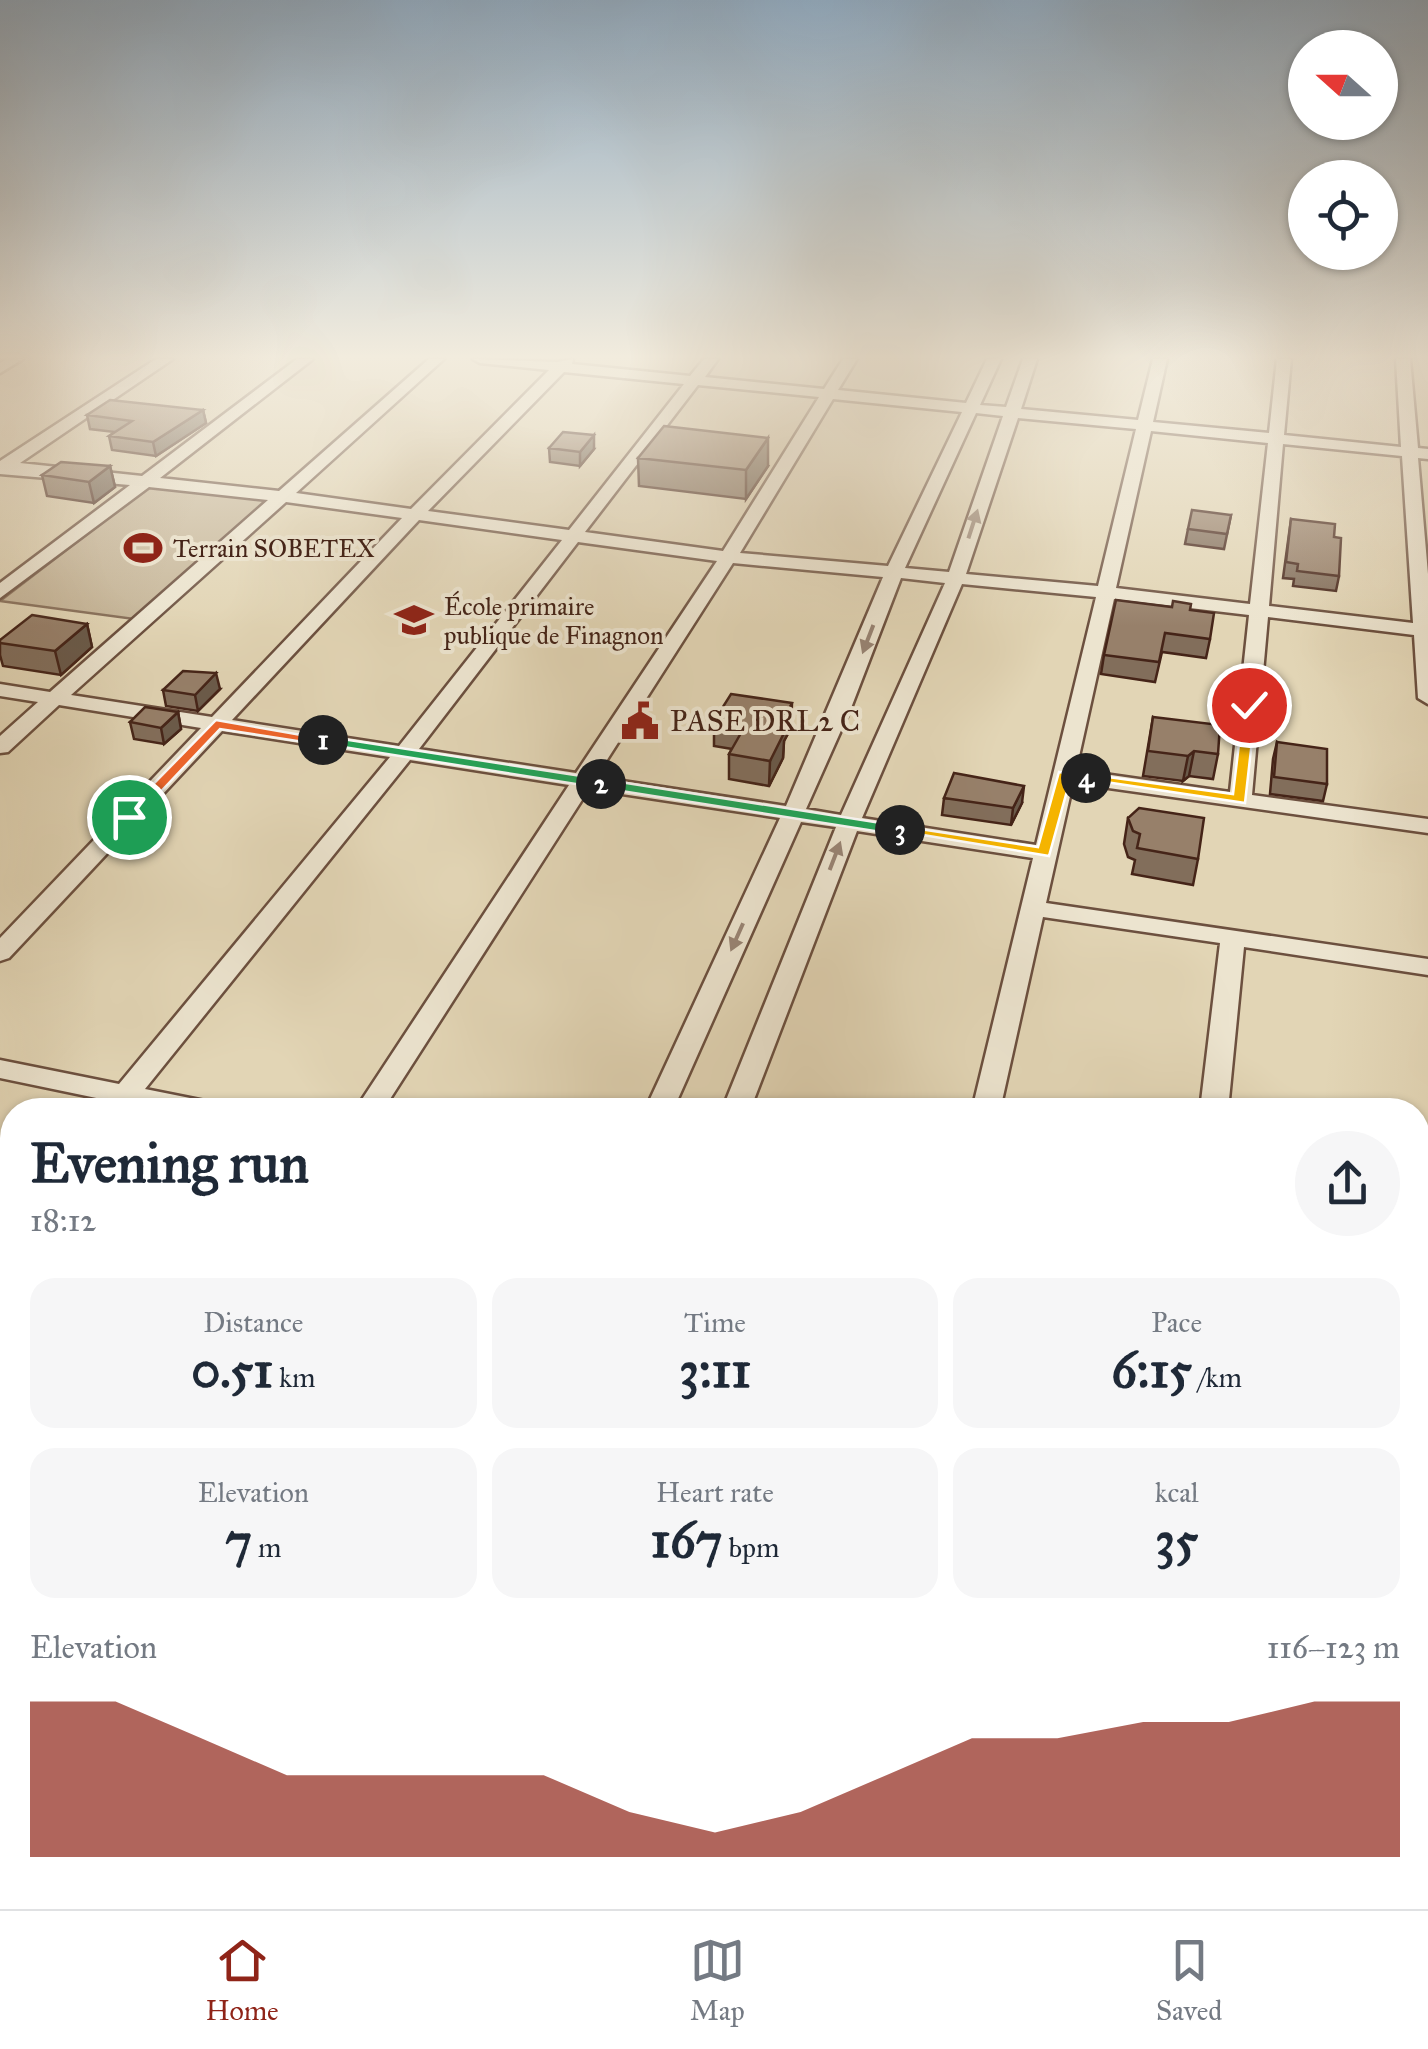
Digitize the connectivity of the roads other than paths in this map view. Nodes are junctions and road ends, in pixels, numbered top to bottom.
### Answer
1 (30, 448) edge
2 (187, 448) edge
3 (335, 448) edge
4 (481, 448) edge
5 (642, 448) edge
6 (795, 448) edge
7 (953, 448) edge
8 (998, 448) edge
9 (1140, 448) edge
10 (1275, 448) edge
11 (1372, 448) edge
12 (1419, 453) edge
13 (1, 467) edge
14 (143, 481) junction
15 (280, 496) junction
16 (414, 515) junction
17 (576, 535) junction
18 (728, 557) junction
19 (894, 573) junction
20 (955, 580) junction
21 (0, 592) edge
22 (1106, 592) junction
23 (1258, 611) junction
24 (1426, 631) edge
25 (0, 690) edge
26 (53, 698) junction
27 (1428, 698) edge
28 (216, 724) junction
29 (0, 747) edge
30 (405, 753) junction
31 (1064, 775) junction
32 (582, 781) junction
33 (1240, 800) junction
34 (793, 814) junction
35 (849, 822) junction
36 (1428, 826) edge
37 (1044, 853) junction
38 (1033, 908) junction
39 (1232, 938) junction
40 (0, 953) edge
41 (1428, 967) edge
42 (0, 1069) edge
43 (105, 1098) edge
44 (122, 1098) edge
45 (378, 1098) edge
46 (664, 1098) edge
47 (741, 1098) edge
48 (989, 1098) edge
49 (1215, 1098) edge

1 - 13 street
2 - 14 street
3 - 15 street
4 - 16 street
5 - 17 street
6 - 18 street
7 - 19 street
20 -> 8 street
9 - 22 street
10 - 23 street
11 - 12 street
12 - 24 street
13 - 14 street
14 - 15 street
14 - 21 street
15 - 16 street
15 - 26 street
16 - 17 street
16 - 28 street
17 - 18 street
17 - 30 street
18 - 19 street
18 - 32 street
19 - 20 street
19 -> 34 street
20 - 22 street
20 - 35 street
22 - 23 street
22 - 31 street
23 - 24 street
23 - 33 street
24 - 27 street
25 - 26 street
26 - 28 street
26 - 29 street
28 - 30 street
28 - 40 street
30 - 32 street
30 - 44 street
31 - 33 street
31 - 37 street
32 - 34 street
32 - 45 street
33 - 36 street
34 - 35 street
34 -> 46 street
35 - 37 street
47 -> 35 street
37 - 38 street
38 - 39 street
38 - 48 street
39 - 41 street
39 - 49 street
42 - 43 street

